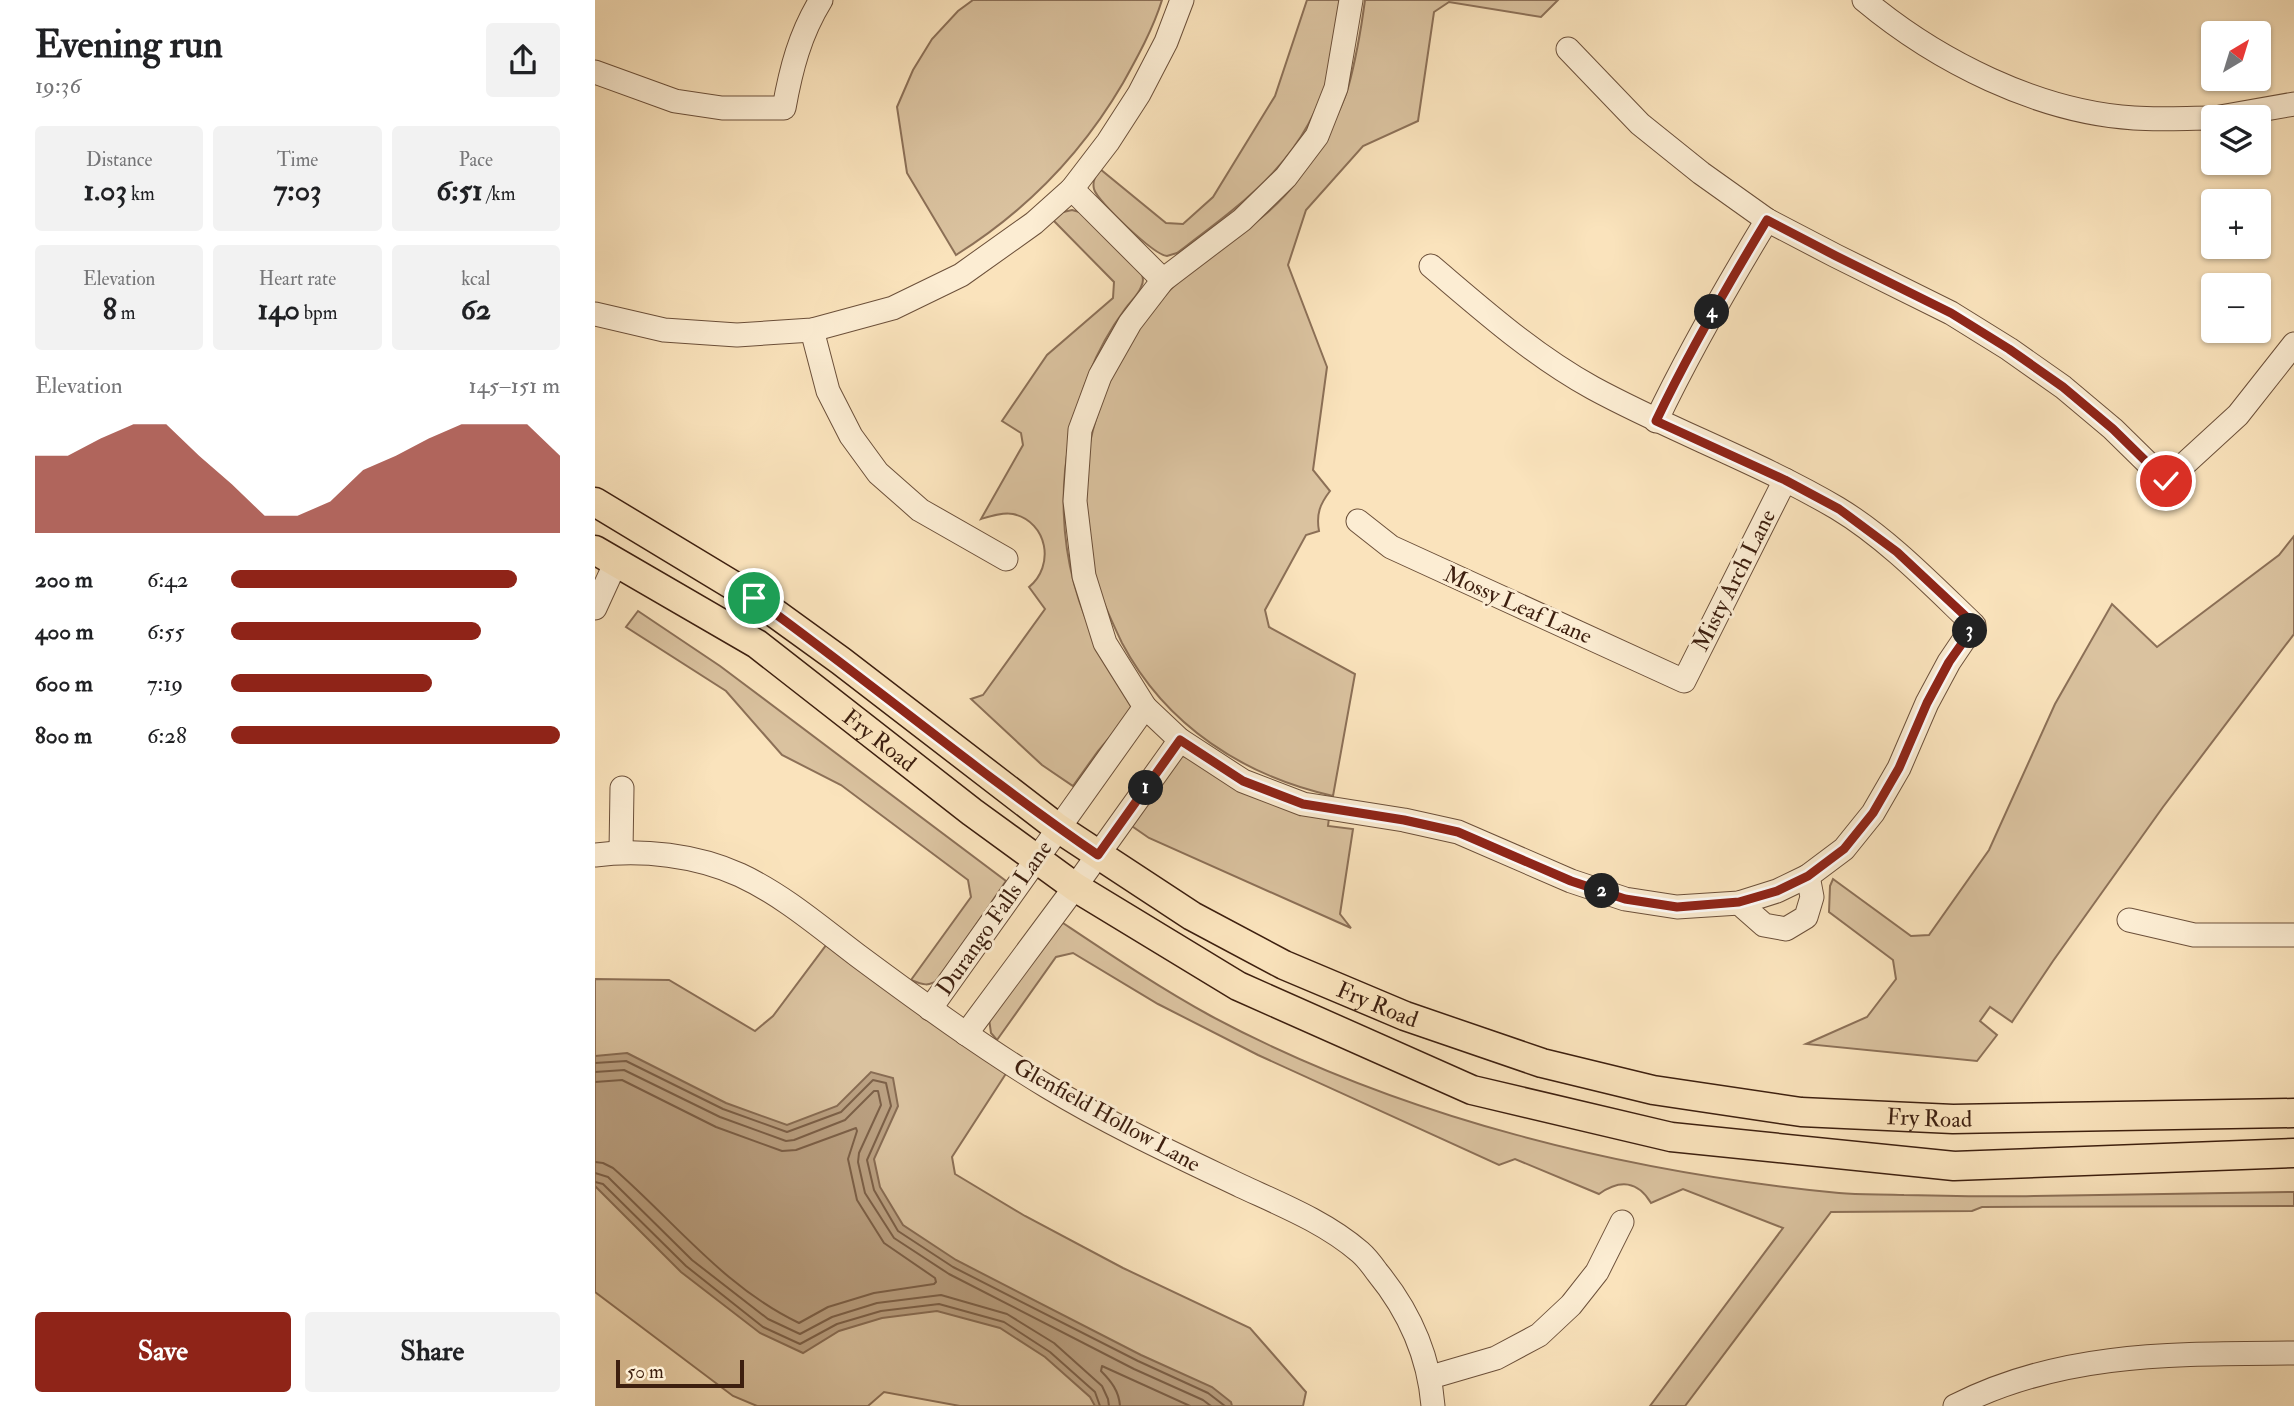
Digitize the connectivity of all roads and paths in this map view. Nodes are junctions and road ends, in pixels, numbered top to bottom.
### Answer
1 (821, 0) edge
2 (1182, 0) edge
3 (1351, 0) edge
4 (1864, 0) edge
5 (1568, 49) dead end
6 (595, 72) edge
7 (2294, 104) edge
8 (2271, 108) edge
9 (2201, 118) edge
10 (1072, 189) junction
11 (1767, 220) junction
12 (1431, 266) dead end
13 (1163, 280) junction
14 (595, 314) edge
15 (812, 330) junction
16 (2294, 344) edge
17 (1656, 421) junction
18 (1785, 480) junction
19 (595, 502) edge
20 (1358, 521) dead end
21 (606, 556) edge
22 (1006, 559) dead end
23 (595, 608) edge
24 (1684, 681) joint
25 (1145, 707) junction
26 (1180, 740) junction
27 (622, 788) dead end
28 (1058, 828) junction
29 (621, 851) junction
30 (595, 855) edge
31 (1098, 855) junction
32 (1036, 859) junction
33 (1808, 876) junction
34 (1075, 887) junction
35 (1739, 902) junction
36 (2129, 920) dead end
37 (2294, 935) edge
38 (930, 1009) junction
39 (966, 1034) junction
40 (2294, 1113) edge
41 (2294, 1153) edge
42 (1622, 1222) dead end
43 (2294, 1353) edge
44 (1431, 1377) junction
45 (1433, 1406) edge
46 (1955, 1406) edge

1 - 6 street
2 - 10 street
3 - 13 street
4 - 9 street
5 - 11 street
7 - 8 street
10 - 13 street
10 - 15 street
11 - 16 street
11 - 17 street
12 - 17 street
13 - 25 street
14 - 15 street
15 - 22 street
17 - 18 street
18 - 24 street, Misty Arch Lane
18 - 33 street
19 - 28 main road, Fry Road
20 - 24 street, Mossy Leaf Lane
21 - 23 street
21 - 32 main road, Fry Road
25 - 26 street
25 - 28 street, Durango Falls Lane
26 - 31 street, Durango Falls Lane
26 - 35 street
27 - 29 street
28 - 31 main road, Fry Road
28 - 32 street, Durango Falls Lane
29 - 30 street, Glenfield Hollow Lane
29 - 38 street, Glenfield Hollow Lane
31 - 34 street, Durango Falls Lane
31 - 40 main road, Fry Road
32 - 34 main road, Fry Road
32 - 38 street, Durango Falls Lane
33 - 35 street
33 - 35 street
34 - 39 street, Durango Falls Lane
34 - 41 main road, Fry Road
36 - 37 street
38 - 39 street, Glenfield Hollow Lane
39 - 44 street, Glenfield Hollow Lane
42 - 44 street
43 - 46 street
44 - 45 street, Glenfield Hollow Lane

